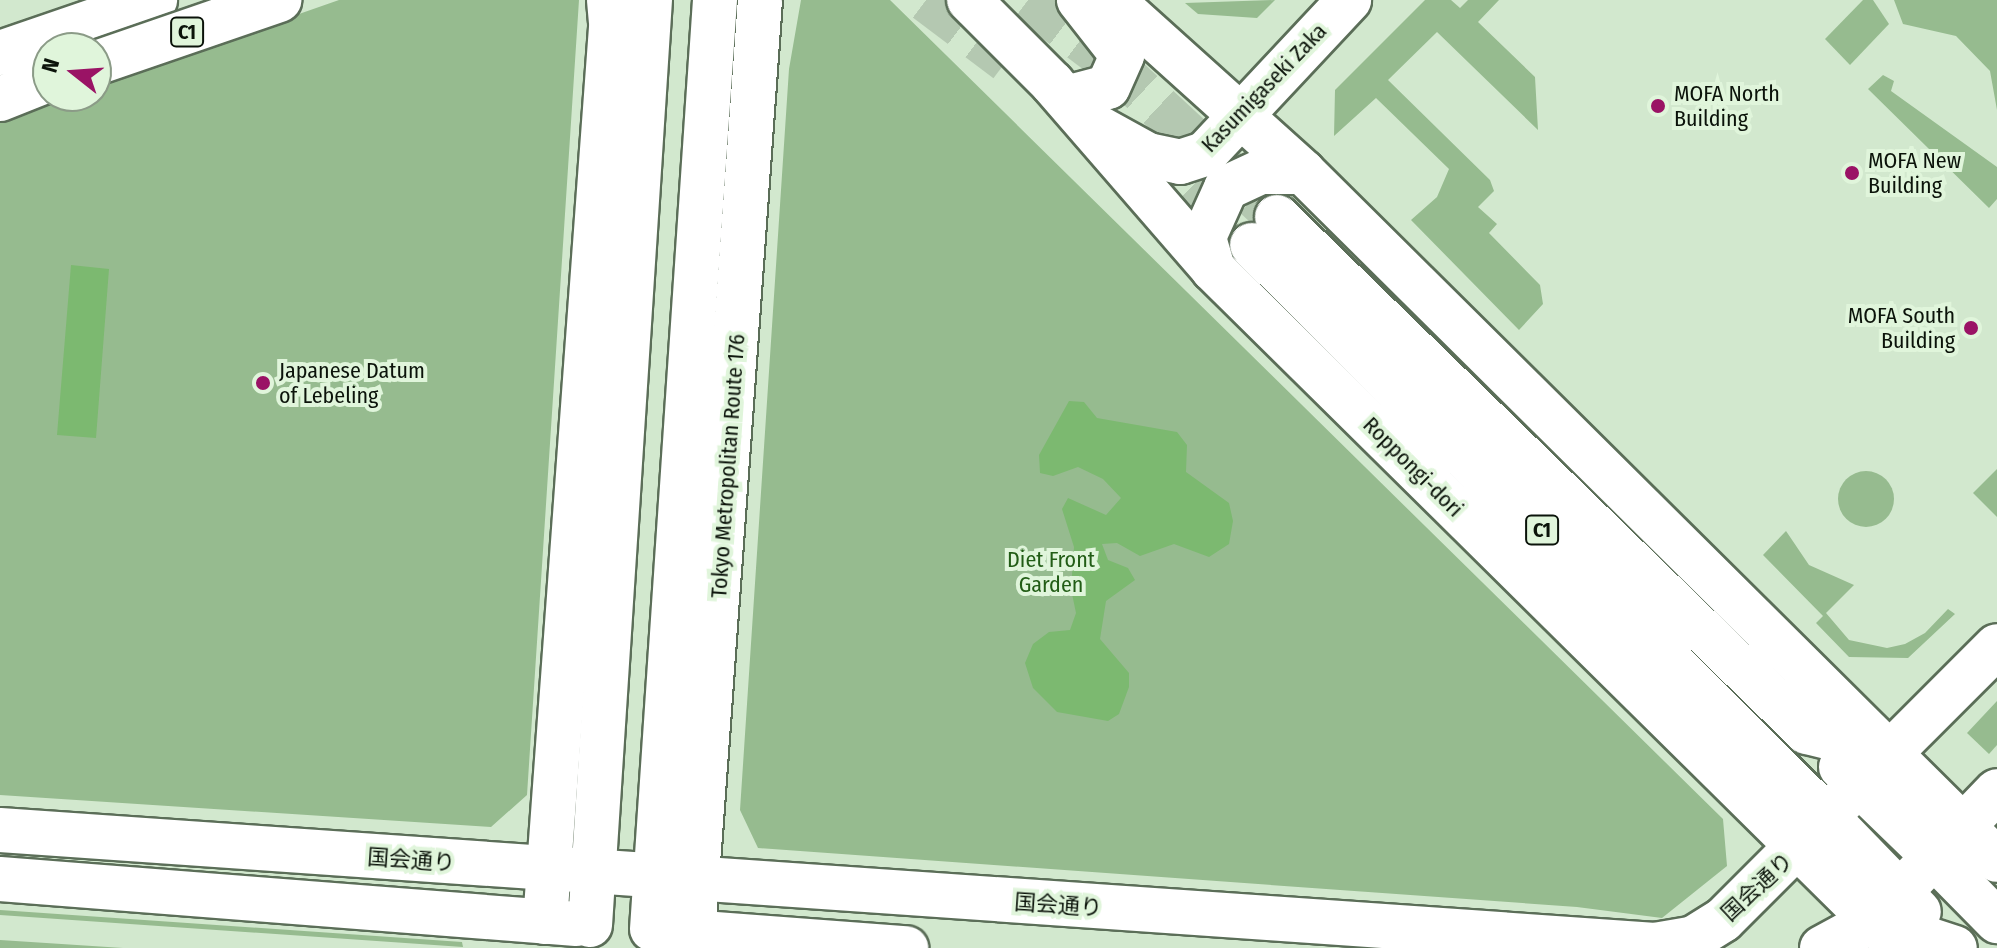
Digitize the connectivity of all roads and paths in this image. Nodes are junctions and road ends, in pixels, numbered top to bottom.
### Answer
1 (155, 0) edge
2 (279, 0) edge
3 (650, 0) edge
4 (760, 0) edge
5 (946, 0) edge
6 (969, 0) edge
7 (1079, 0) edge
8 (1112, 0) edge
9 (1349, 0) edge
10 (716, 3) edge
11 (611, 7) edge
12 (0, 53) edge
13 (112, 57) edge
14 (32, 84) edge
15 (32, 86) edge
16 (0, 93) edge
17 (0, 99) edge
18 (1068, 101) junction
19 (1238, 115) junction
20 (1303, 172) junction
21 (1208, 253) junction
22 (1997, 646) edge
23 (1807, 732) junction
24 (1892, 753) junction
25 (1861, 786) junction
26 (1997, 791) edge
27 (1964, 826) junction
28 (0, 830) edge
29 (1814, 834) junction
30 (1934, 857) junction
31 (1997, 860) edge
32 (549, 869) junction
33 (594, 872) junction
34 (677, 877) junction
35 (0, 879) edge
36 (1997, 921) edge
37 (545, 922) junction
38 (590, 925) junction
39 (1880, 928) edge
40 (673, 931) junction
41 (1503, 942) edge
42 (1954, 946) edge
43 (906, 948) edge
44 (1822, 948) edge

1 - 12 main road, C1
2 - 13 main road, C1, bridge
3 - 33 main road
4 - 34 main road, Tokyo Metropolitan Route 176
5 - 18 main road
6 - 18 main road, Roppongi-dori
7 - 18 main road
8 - 19 main road
9 - 19 main road, Kasumigaseki Zaka
10 - 34 main road, Tokyo Metropolitan Route 176
11 - 32 main road
14 - 16 main road
15 - 17 main road
18 - 19 main road, Kasumigaseki Zaka
18 - 21 main road, Roppongi-dori
19 - 20 main road
19 - 21 main road
20 - 21 main road
20 - 24 main road
21 - 29 main road, Roppongi-dori
22 - 24 main road, 国会通り
23 - 24 main road
23 - 25 main road
23 - 29 main road, C1
24 - 25 main road, 国会通り
24 - 27 main road
24 - 30 main road
25 - 29 main road, 国会通り
25 - 30 main road
26 - 27 main road
27 - 30 main road
27 - 31 main road
28 - 32 main road, 国会通り
29 - 39 main road
29 - 41 main road, 国会通り
30 - 36 main road
30 - 39 main road
32 - 33 main road, 国会通り
32 - 37 main road
33 - 34 main road, 国会通り
33 - 38 main road
34 - 40 main road, Tokyo Metropolitan Route 176
34 - 41 main road, 国会通り
35 - 37 main road
37 - 38 main road
38 - 40 main road
39 - 42 main road
39 - 44 main road
40 - 43 main road

